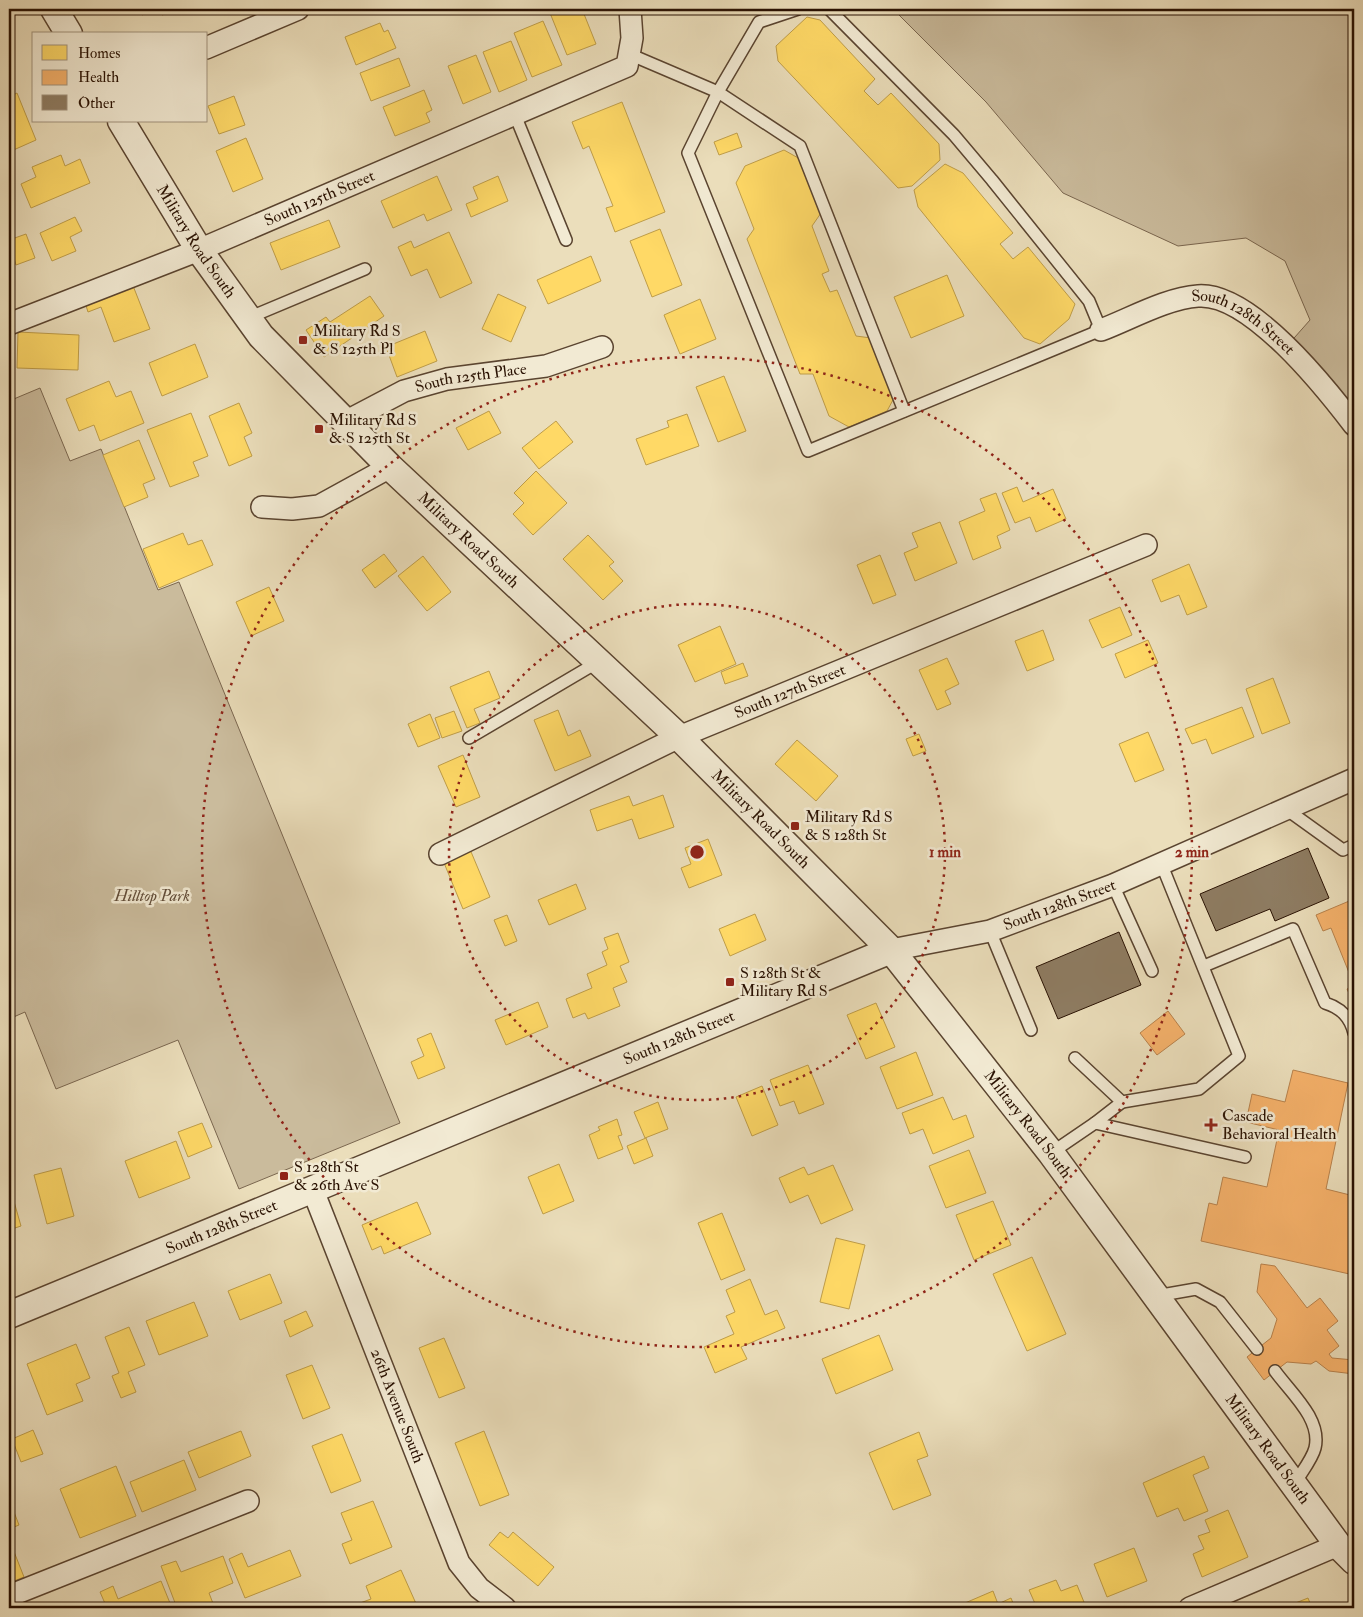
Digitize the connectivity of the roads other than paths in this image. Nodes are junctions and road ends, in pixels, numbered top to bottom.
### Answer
1 (54, 9) edge
2 (298, 9) edge
3 (630, 9) edge
4 (798, 9) edge
5 (829, 9) edge
6 (68, 32) edge
7 (208, 47) edge
8 (628, 60) junction
9 (718, 92) junction
10 (515, 115) junction
11 (122, 122) edge
12 (566, 240) dead end
13 (199, 250) junction
14 (365, 269) dead end
15 (248, 318) junction
16 (9, 324) edge
17 (1102, 330) junction
18 (602, 347) dead end
19 (904, 411) junction
20 (344, 422) junction
21 (1354, 426) edge
22 (390, 467) junction
23 (262, 507) dead end
24 (1146, 545) dead end
25 (598, 662) junction
26 (679, 737) junction
27 (469, 738) dead end
28 (1354, 779) edge
29 (1286, 809) junction
30 (1354, 845) edge
31 (440, 854) dead end
32 (1161, 863) junction
33 (1113, 884) junction
34 (990, 931) junction
35 (891, 950) junction
36 (1204, 966) junction
37 (1152, 971) dead end
38 (1031, 1030) dead end
39 (1354, 1033) edge
40 (1076, 1058) dead end
41 (1122, 1102) junction
42 (1095, 1123) junction
43 (1051, 1153) junction
44 (1245, 1157) dead end
45 (312, 1188) junction
46 (1156, 1296) junction
47 (9, 1315) edge
48 (1257, 1349) dead end
49 (1275, 1371) dead end
50 (1294, 1485) junction
51 (248, 1501) dead end
52 (1346, 1553) edge
53 (9, 1596) edge
54 (505, 1608) edge
55 (1190, 1608) edge

1 - 6 street
2 - 7 street
3 - 8 street
4 - 9 lane
5 - 17 lane
8 - 9 lane
8 - 10 street, South 125th Street
9 - 19 lane
9 - 19 lane
10 - 12 lane
10 - 13 street, South 125th Street
11 - 13 street, Military Road South
13 - 15 street, Military Road South
13 - 16 street, South 125th Street
14 - 15 lane
15 - 20 street, Military Road South
17 - 19 lane
17 - 21 street, South 128th Street
18 - 20 street, South 125th Place
20 - 22 street, Military Road South
22 - 23 street
22 - 25 street, Military Road South
24 - 26 street, South 127th Street
25 - 26 street, Military Road South
25 - 27 lane
26 - 31 street, South 127th Street
26 - 35 street, Military Road South
28 - 29 street, South 128th Street
29 - 30 lane
29 - 32 street, South 128th Street
32 - 33 street, South 128th Street
32 - 36 lane
33 - 34 street, South 128th Street
33 - 37 lane
34 - 35 street, South 128th Street
34 - 38 lane
35 - 43 street, Military Road South
35 - 45 street, South 128th Street
36 - 39 lane
36 - 41 lane
40 - 41 lane
41 - 42 lane
42 - 43 lane
42 - 44 lane
43 - 46 street, Military Road South
45 - 47 street, South 128th Street
45 - 54 street, 26th Avenue South
46 - 48 lane
46 - 50 street, Military Road South
49 - 50 lane
50 - 52 street, Military Road South
51 - 53 street
52 - 55 street

